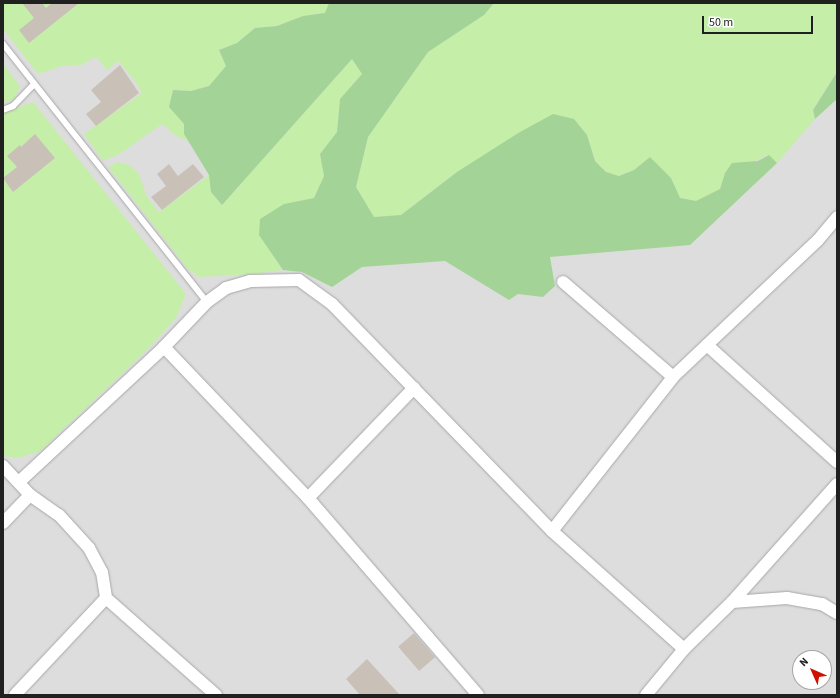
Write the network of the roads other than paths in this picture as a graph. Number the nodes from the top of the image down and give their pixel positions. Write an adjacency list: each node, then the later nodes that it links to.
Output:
1 (3, 44): 2 (lane)
2 (34, 84): 3 (lane); 6 (lane)
3 (3, 110)
4 (837, 217): 7 (street)
5 (563, 282): 9 (street)
6 (207, 302): 8 (street); 10 (street)
7 (707, 345): 9 (street); 11 (street)
8 (164, 347): 13 (street); 16 (street)
9 (673, 377): 18 (street)
10 (414, 388): 16 (street); 18 (street)
11 (837, 462)
12 (3, 466): 13 (street)
13 (20, 482): 15 (street)
14 (837, 484): 20 (street)
15 (30, 495): 17 (street); 19 (street)
16 (308, 498): 25 (street)
17 (3, 523)
18 (552, 531): 22 (street)
19 (106, 598): 23 (street); 24 (street)
20 (732, 602): 21 (street); 22 (street)
21 (837, 613)
22 (684, 649): 26 (street)
23 (15, 695)
24 (216, 695)
25 (478, 695)
26 (646, 695)

